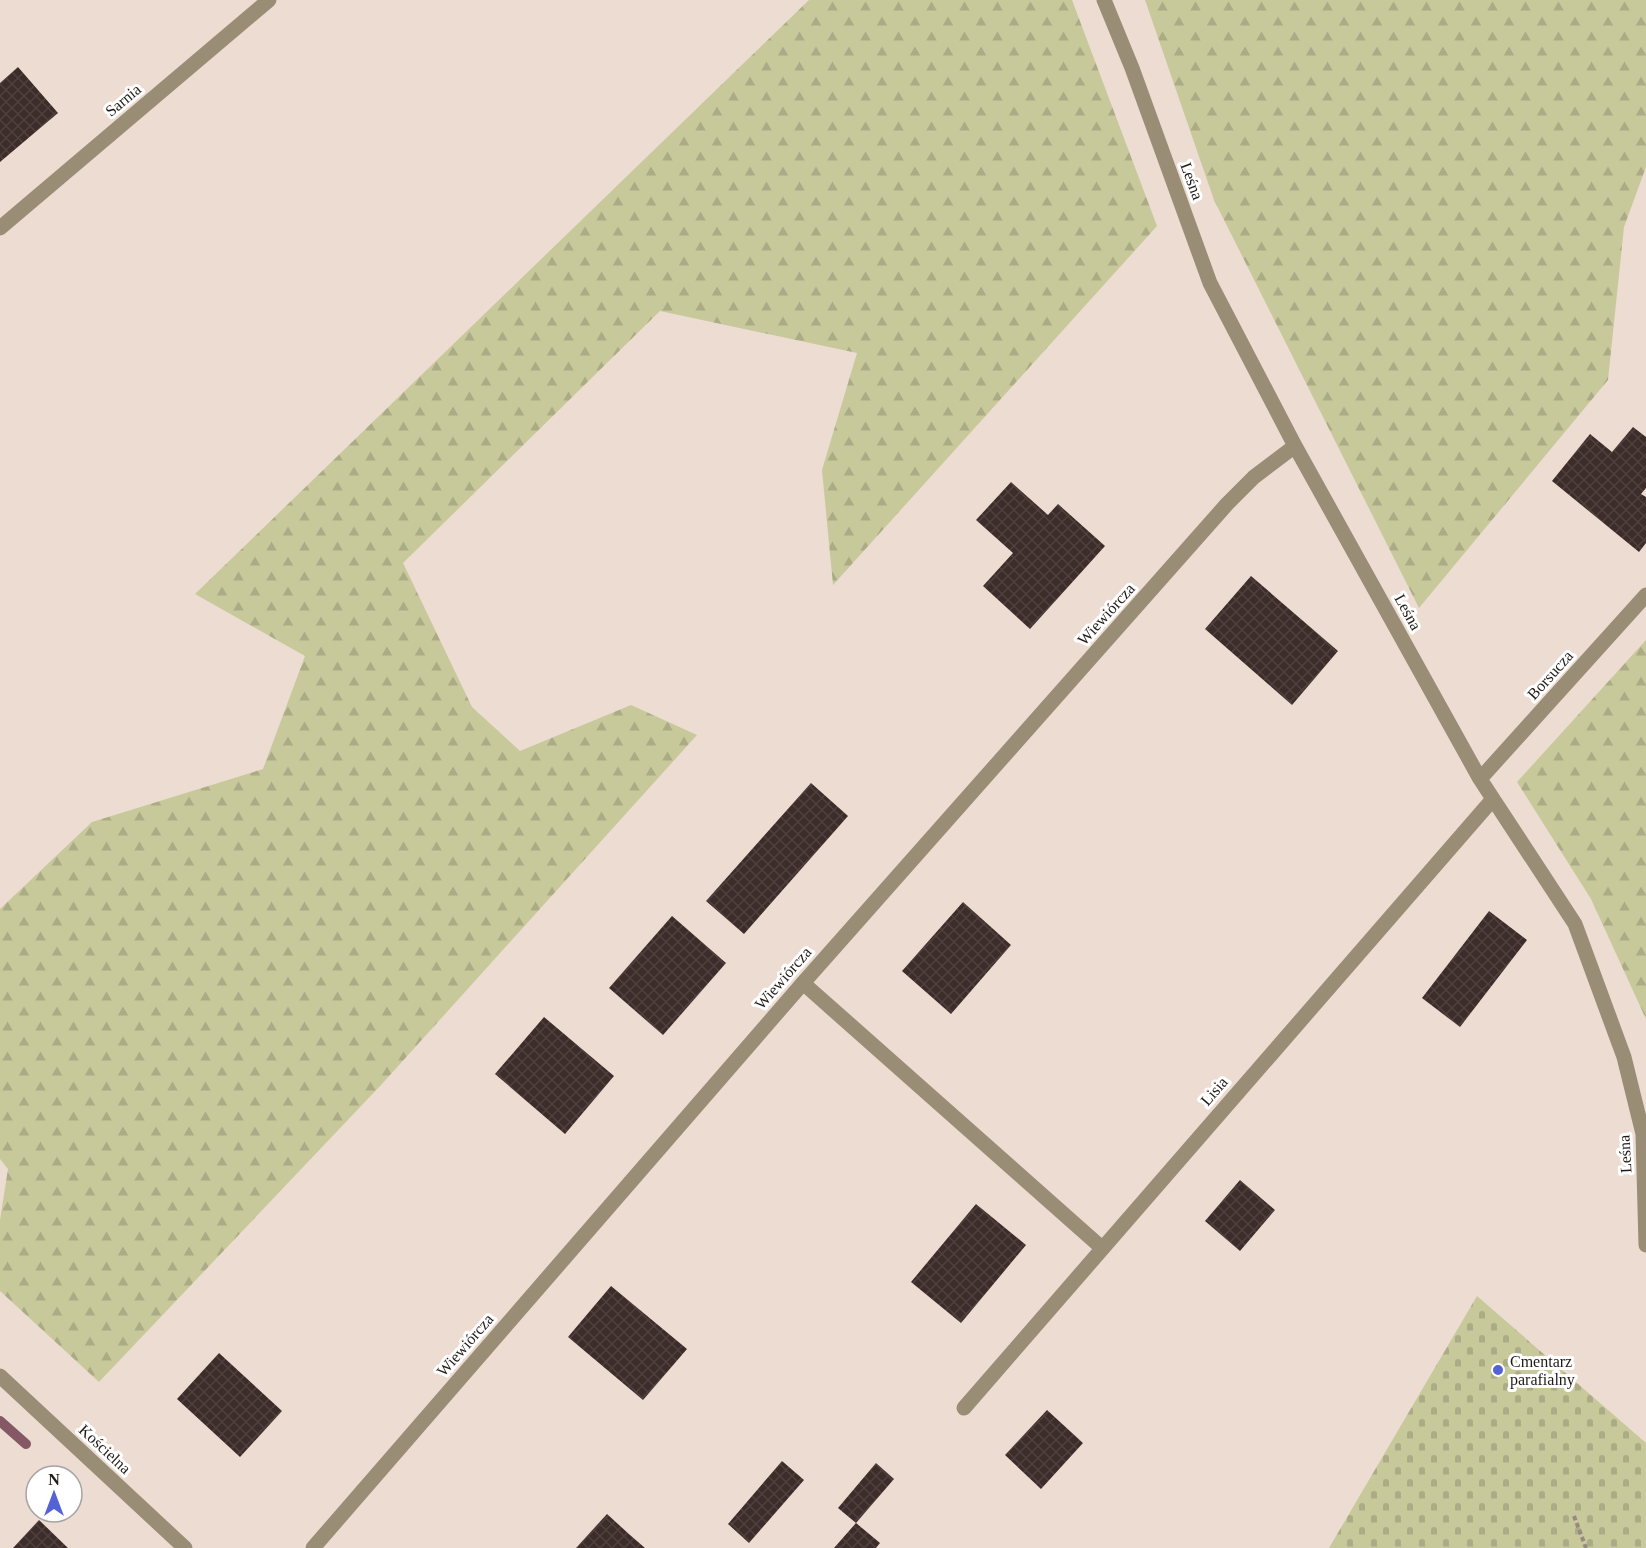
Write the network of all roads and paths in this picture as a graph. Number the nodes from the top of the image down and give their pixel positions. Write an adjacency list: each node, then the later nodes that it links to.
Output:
1 (269, 0): 3 (street, Sarnia)
2 (1104, 0): 4 (street, Leśna)
3 (0, 228)
4 (1295, 446): 6 (street, Leśna); 8 (street, Wiewiórcza)
5 (1646, 596): 6 (street, Borsucza)
6 (1480, 779): 7 (street, Leśna)
7 (1493, 799): 9 (street, Leśna); 10 (street, Lisia)
8 (803, 983): 10 (street); 15 (street, Wiewiórcza)
9 (1646, 1245)
10 (1102, 1248): 12 (street, Lisia)
11 (0, 1376): 14 (street, Kościelna)
12 (964, 1407)
13 (1574, 1516): 16 (path)
14 (185, 1548)
15 (313, 1548)
16 (1586, 1548)

